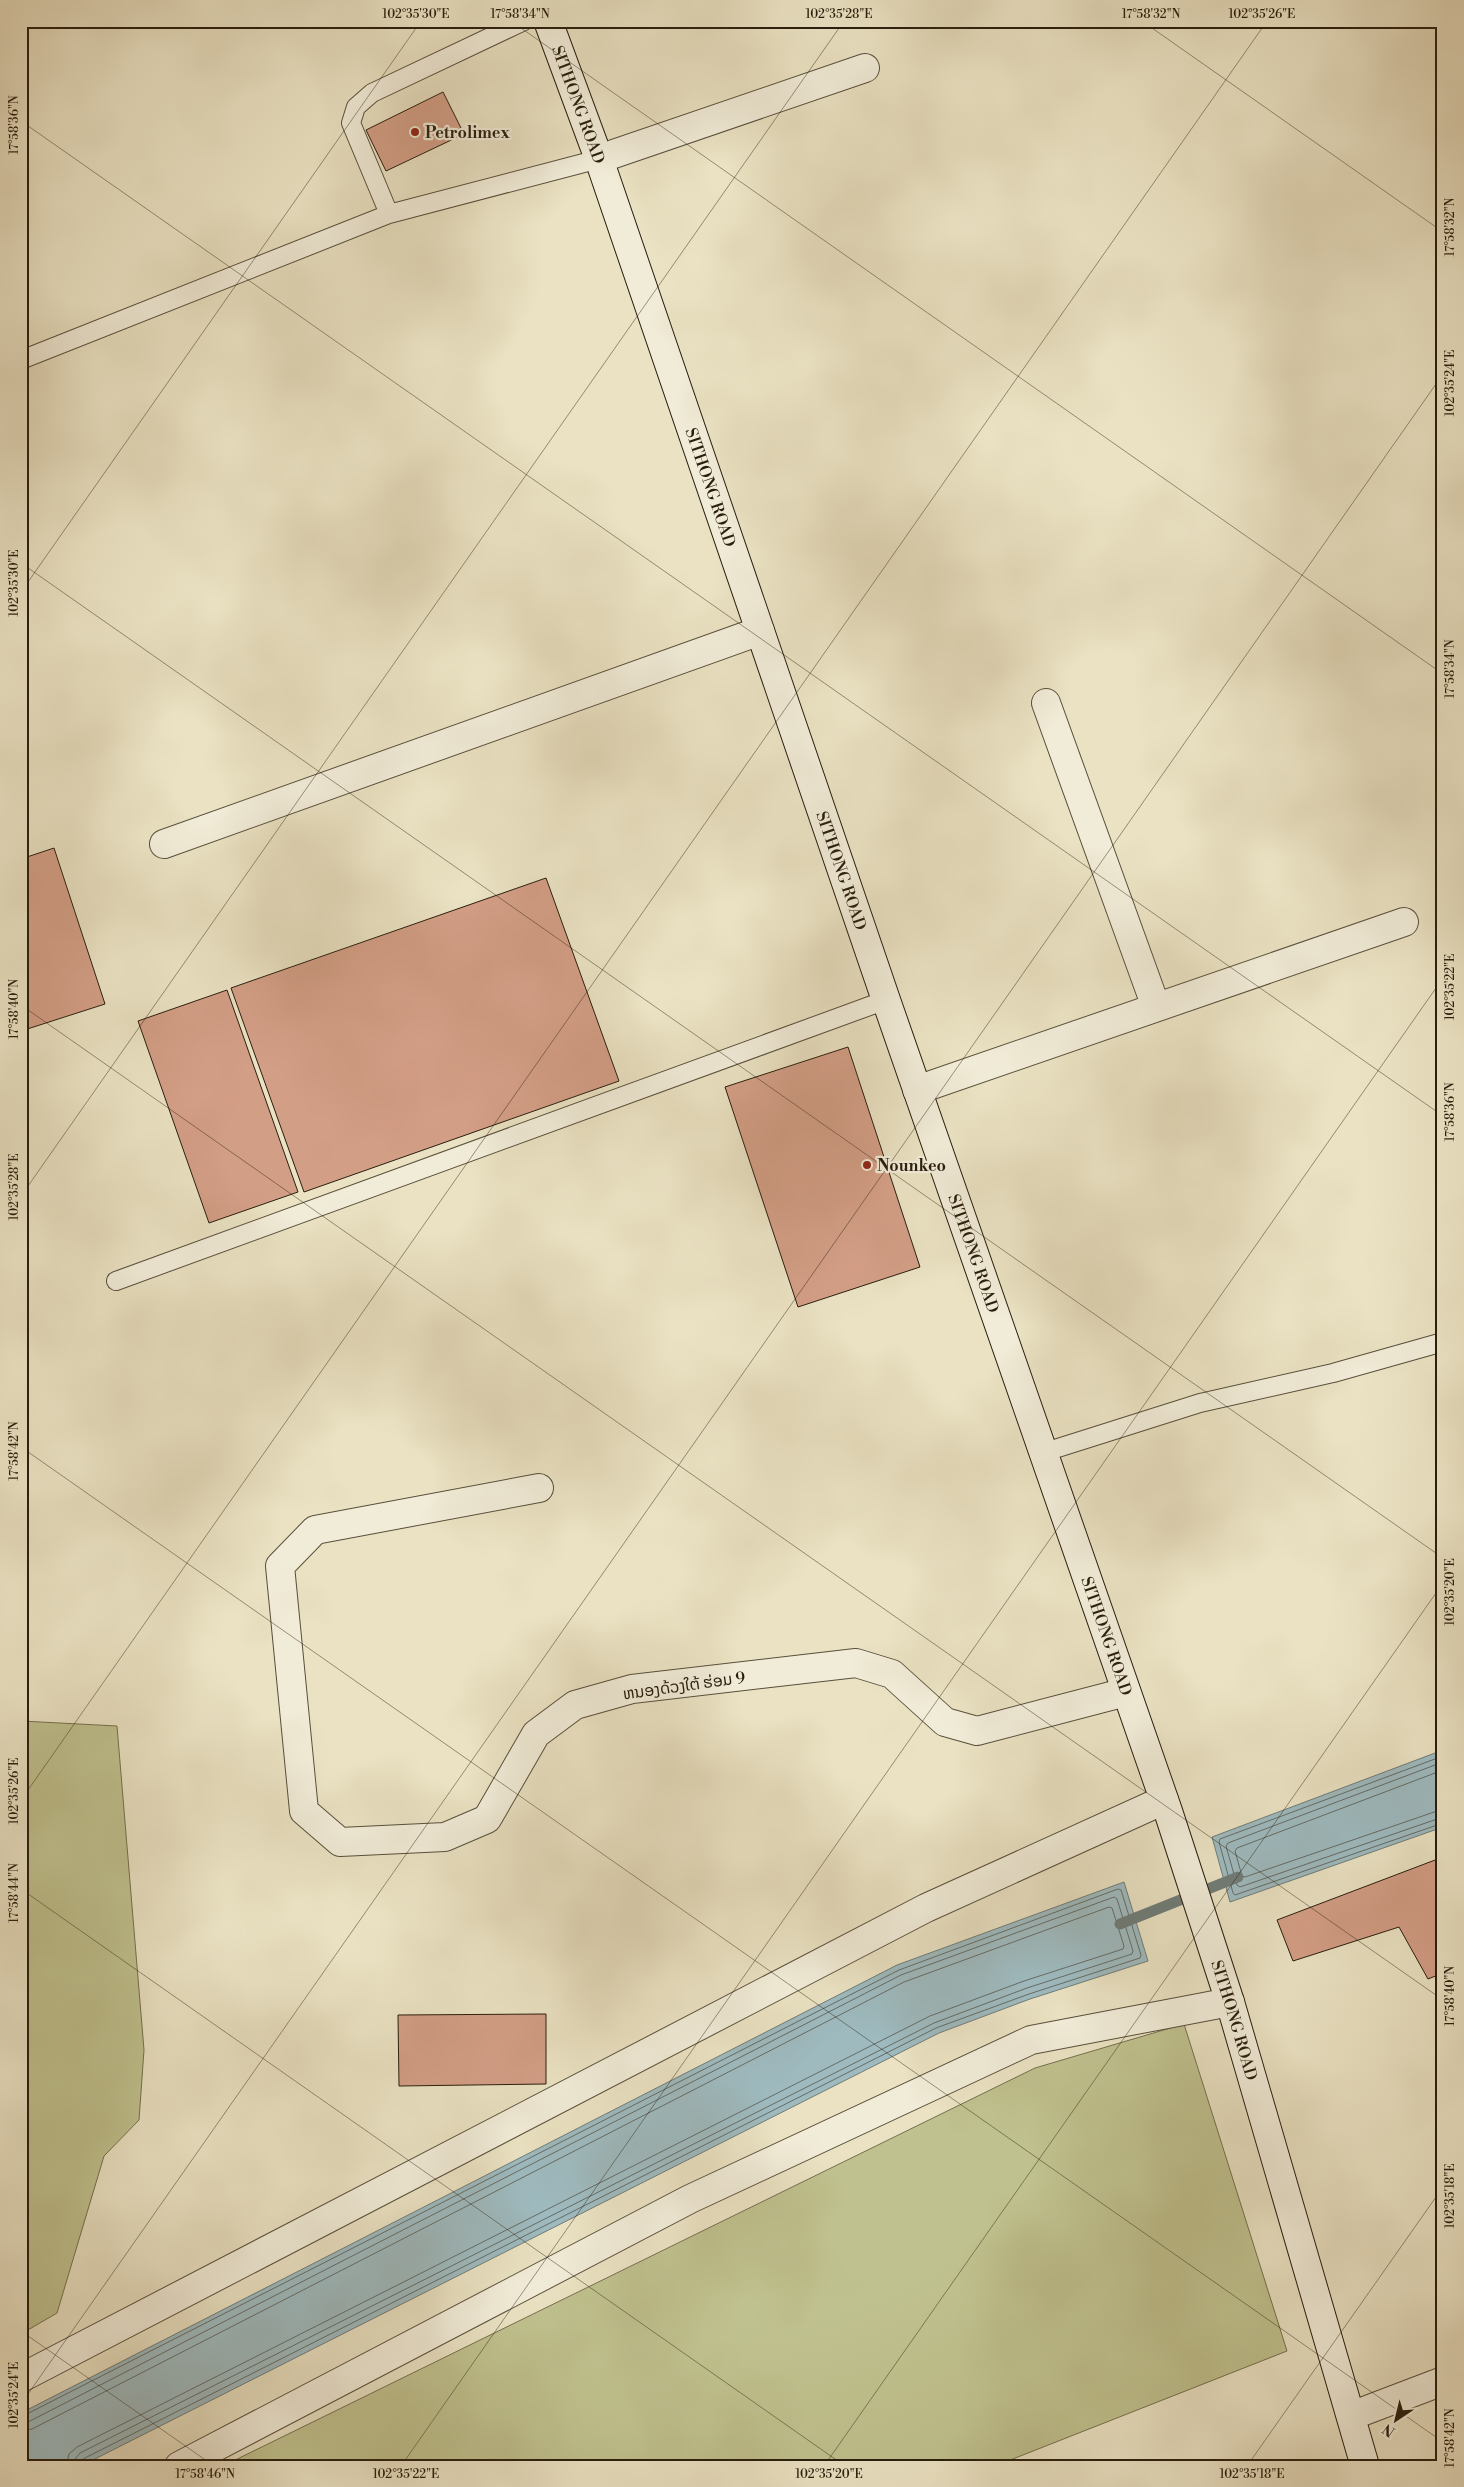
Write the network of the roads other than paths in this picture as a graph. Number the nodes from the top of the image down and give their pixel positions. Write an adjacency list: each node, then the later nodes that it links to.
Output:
1 (524, 21): 5 (lane)
2 (548, 21): 4 (street, SITHONG ROAD)
3 (865, 68): 4 (street)
4 (599, 159): 5 (lane); 7 (street, SITHONG ROAD)
5 (389, 214): 6 (lane)
6 (21, 360)
7 (760, 631): 9 (street); 11 (street, SITHONG ROAD)
8 (1046, 703): 12 (street)
9 (164, 844)
10 (1404, 922): 12 (street)
11 (886, 1000): 13 (street, SITHONG ROAD); 14 (lane)
12 (1156, 1007): 13 (street)
13 (917, 1090): 16 (street, SITHONG ROAD)
14 (116, 1281)
15 (1442, 1346): 16 (lane)
16 (1042, 1453): 18 (street, SITHONG ROAD)
17 (539, 1488): 18 (street, ຫນອງດ້ວງໃຕ້ ຮ່ອມ 9)
18 (1126, 1692): 19 (street, SITHONG ROAD)
19 (1166, 1806): 20 (street, SITHONG ROAD); 21 (street)
20 (1230, 2002): 23 (street, SITHONG ROAD); 24 (street)
21 (21, 2378)
22 (1443, 2381): 23 (street)
23 (1351, 2416): 25 (street, SITHONG ROAD)
24 (179, 2466)
25 (1365, 2466)

